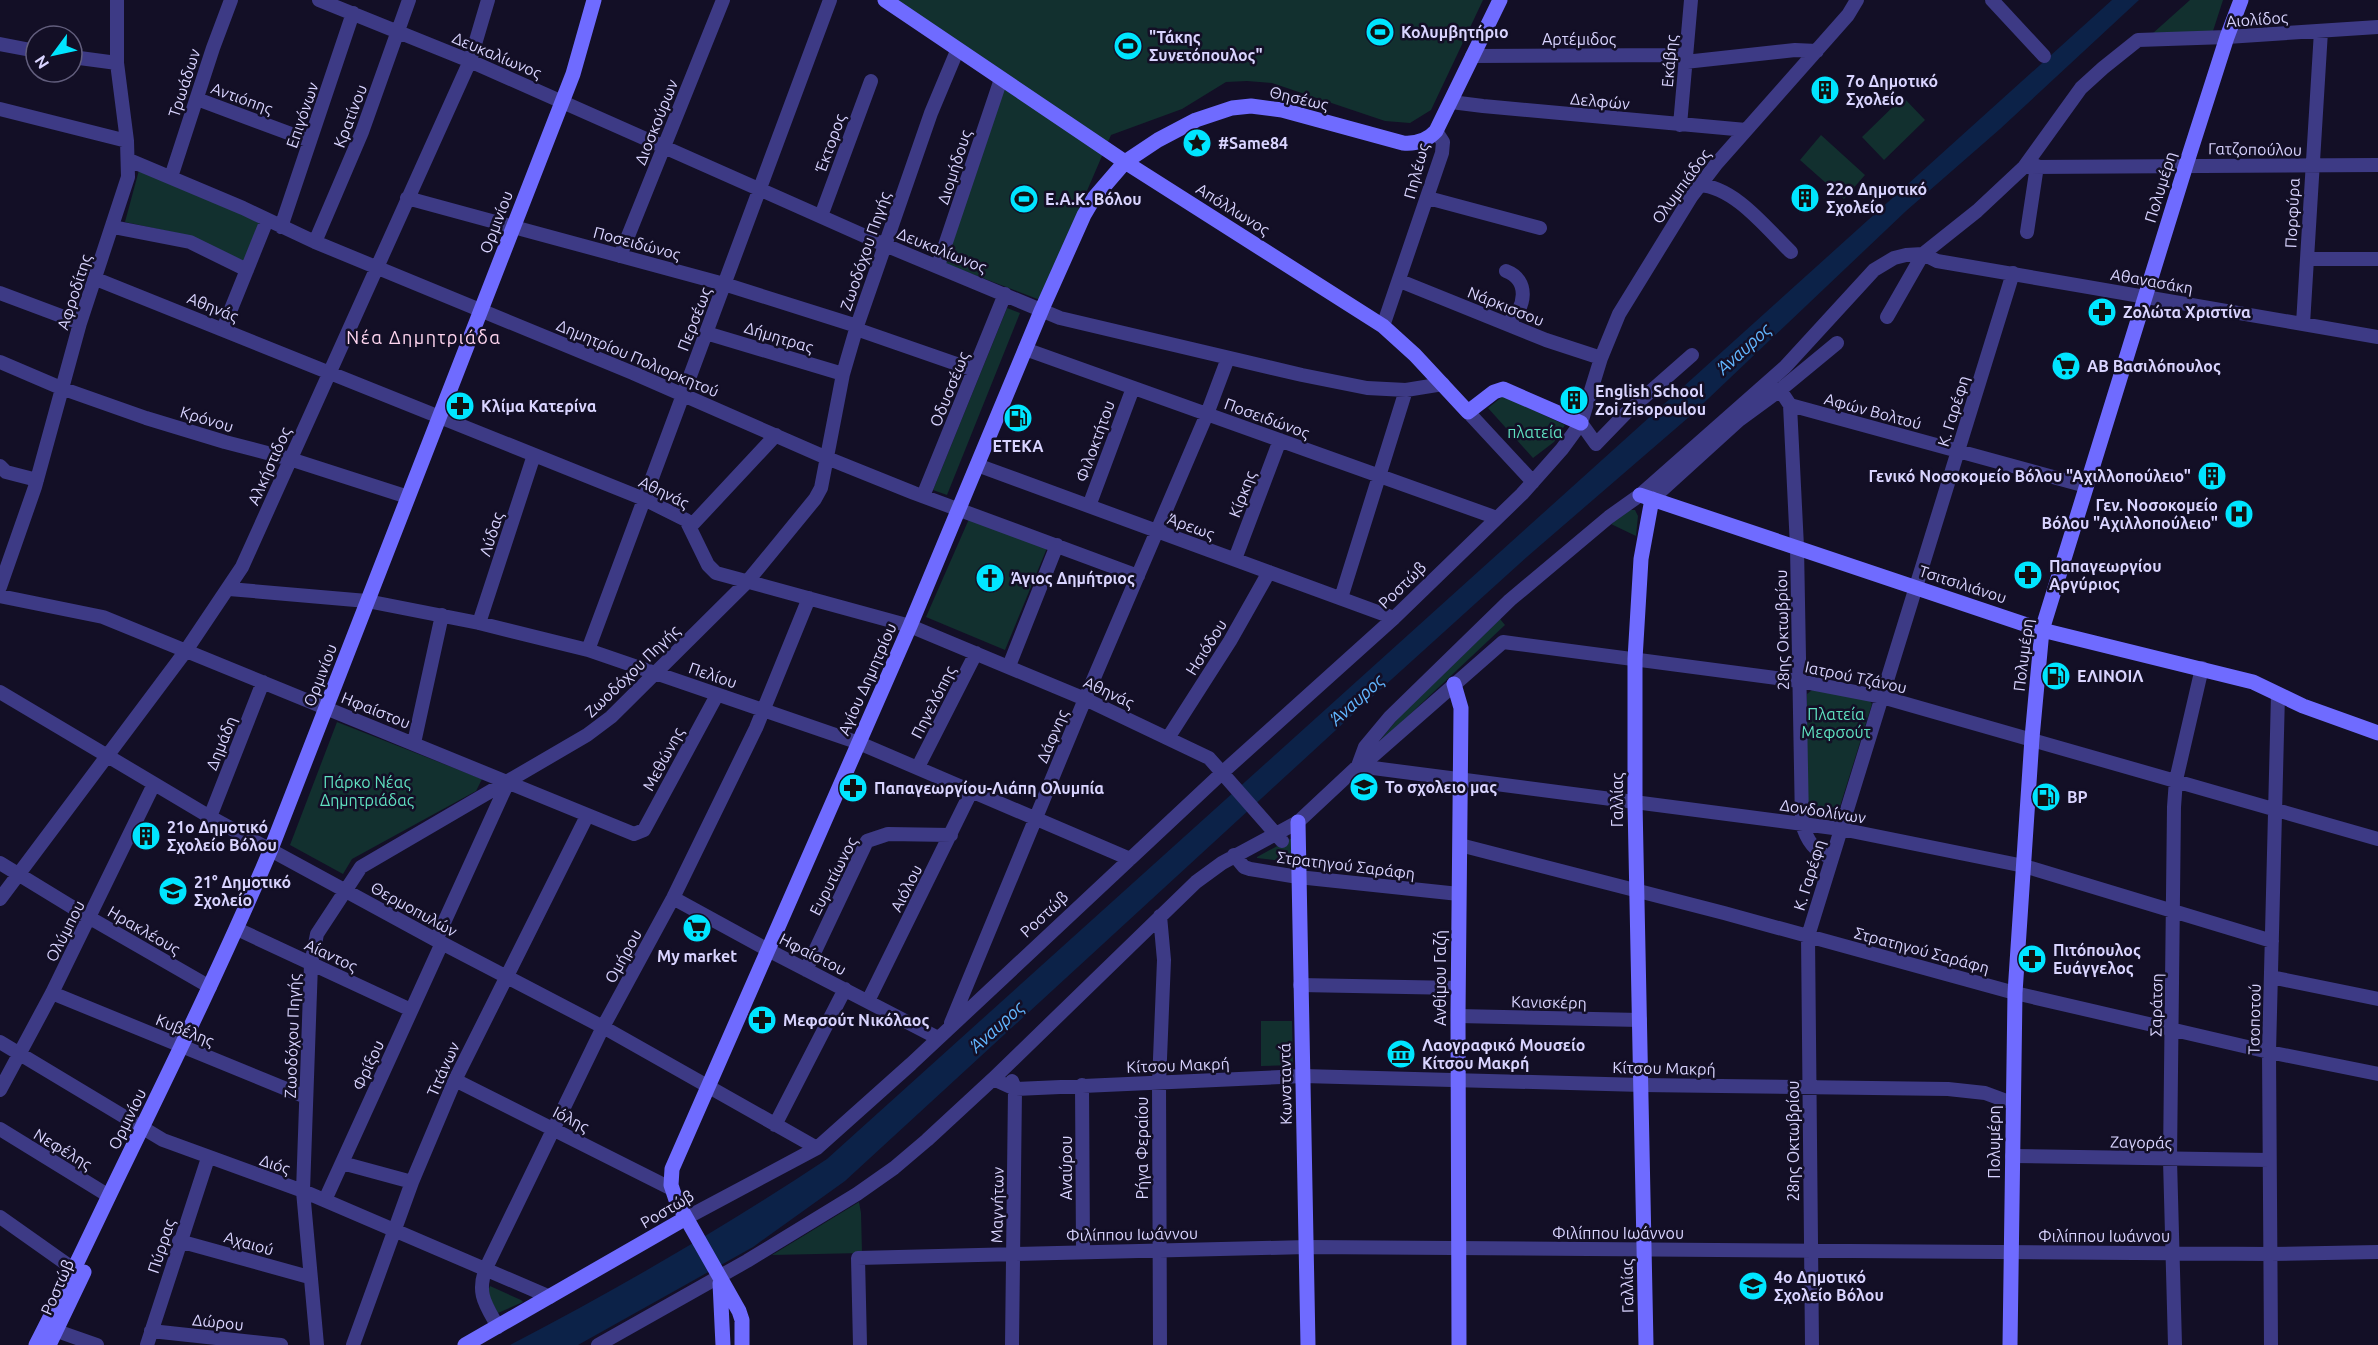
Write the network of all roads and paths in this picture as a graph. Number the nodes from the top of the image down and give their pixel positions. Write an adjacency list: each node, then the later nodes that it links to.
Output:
1 (117, 0): 29 (street, Αφροδίτης)
2 (231, 0): 32 (street, Τρωάδων)
3 (319, 0): 15 (street, Δευκαλίωνος)
4 (409, 0): 17 (street, Κρατίνου)
5 (488, 0): 28 (street, Αλκήστιδος)
6 (594, 0): 33 (street, Ορμινίου)
7 (723, 0): 41 (street, Διοσκούρων)
8 (830, 0): 50 (street, Περσέως)
9 (885, 0): 22 (street, Απόλλωνος)
10 (1500, 0): 24 (street, Πηλέως)
11 (1691, 0): 27 (street, Εκάβης)
12 (1857, 0): 23 (street, Ολυμπιάδος)
13 (1992, 0): 25 (street)
14 (2241, 0): 19 (street, Πολυμέρη)
15 (353, 13): 17 (street, Δευκαλίωνος); 40 (street, Επιγόνων)
16 (2378, 27): 18 (street, Αιολίδος)
17 (399, 31): 28 (street, Δευκαλίωνος); 60 (street, Κρατίνου)
18 (2321, 31): 19 (street, Αιολίδος); 46 (street, Πορφύρα)
19 (2227, 37): 44 (street, Πολυμέρη); 47 (street, Αιολίδος)
20 (0, 44): 21 (street)
21 (24, 49)
22 (957, 51): 30 (street, Απόλλωνος); 61 (street, Ζωοδόχου Πηγής)
23 (1817, 51): 27 (street, Αρτέμιδος); 37 (street, Ολυμπιάδος)
24 (1472, 56): 27 (street, Αρτέμιδος); 34 (street, Πηλέως)
25 (2044, 56)
26 (84, 59): 29 (street)
27 (1685, 59): 36 (street, Εκάβης)
28 (470, 61): 33 (street, Δευκαλίωνος); 51 (street, Αλκήστιδος)
29 (117, 63): 39 (street, Αφροδίτης)
30 (1001, 79): 43 (street, Απόλλωνος); 67 (street, Διομήδους)
31 (871, 81): 53 (street, Έκτορος)
32 (197, 99): 40 (street, Αντιόπης); 48 (street, Τρωάδων)
33 (562, 102): 41 (street, Δευκαλίωνος); 57 (street, Ορμινίου)
34 (1450, 102): 36 (street, Δελφών); 38 (street, Πηλέως)
35 (0, 109): 39 (street)
36 (1680, 125): 37 (street, Δελφών)
37 (1746, 129): 49 (street, Ολυμπιάδος)
38 (1436, 131): 43 (street, Θησέως); 52 (street, Πηλέως)
39 (127, 141): 42 (street, Αφροδίτης)
40 (310, 141): 56 (street, Επιγόνων)
41 (664, 148): 50 (street, Δευκαλίωνος); 64 (street, Διοσκούρων)
42 (129, 160): 48 (street, Δημητρίου Πολιορκητού); 55 (street, Αφροδίτης)
43 (1125, 162): 78 (street, Αγίου Δημητρίου); 84 (street, Απόλλωνος)
44 (2186, 165): 46 (street, Γατζοπούλου); 47 (street, Γατζοπούλου); 77 (street, Πολυμέρη)
45 (2378, 165): 46 (street, Γατζοπούλου)
46 (2311, 166): 65 (street, Πορφύρα)
47 (2031, 167): 59 (street); 63 (street)
48 (171, 177): 54 (street, Δημητρίου Πολιορκητού)
49 (1700, 185): 62 (street); 93 (street, Ολυμπιάδος)
50 (760, 189): 53 (street, Δευκαλίωνος); 74 (street, Περσέως)
51 (407, 198): 57 (street, Ποσειδώνος); 68 (street, Αλκήστιδος)
52 (1428, 198): 58 (street); 73 (street, Πηλέως)
53 (821, 216): 61 (street, Δευκαλίωνος)
54 (267, 220): 56 (street, Δημητρίου Πολιορκητού); 69 (street)
55 (112, 227): 69 (street); 72 (street, Αφροδίτης)
56 (281, 227): 60 (street, Δημητρίου Πολιορκητού)
57 (513, 227): 64 (street, Ποσειδώνος); 79 (street, Ορμινίου)
58 (1540, 228)
59 (2027, 232)
60 (315, 242): 68 (street, Δημητρίου Πολιορκητού)
61 (885, 245): 67 (street, Δευκαλίωνος); 85 (street, Ζωοδόχου Πηγής)
62 (1791, 252)
63 (1923, 254): 71 (street, Αθανασάκη); 80 (street); 123 (street)
64 (620, 256): 74 (street, Ποσειδώνος)
65 (2307, 259): 66 (street); 83 (street, Πορφύρα)
66 (2378, 259)
67 (938, 266): 76 (street, Δευκαλίωνος)
68 (376, 268): 79 (street, Δημητρίου Πολιορκητού); 96 (street, Αλκήστιδος)
69 (247, 270): 86 (street)
70 (1506, 271): 82 (street)
71 (2013, 273): 77 (street, Αθανασάκη); 111 (street, Κ. Γαρέφη)
72 (96, 279): 81 (street, Αφροδίτης); 86 (street, Αθηνάς)
73 (1400, 281): 82 (street, Νάρκισσου); 84 (street, Πηλέως)
74 (724, 284): 85 (street, Ποσειδώνος); 87 (street, Περσέως)
75 (0, 293): 81 (street)
76 (1005, 294): 78 (street, Δευκαλίωνος); 95 (street, Οδυσσέως)
77 (2145, 297): 83 (street, Αθανασάκη); 120 (street, Πολυμέρη)
78 (1042, 309): 90 (street, Αγίου Δημητρίου); 92 (street, Δευκαλίωνος)
79 (481, 310): 103 (street, Δημητρίου Πολιορκητού); 107 (street, Ορμινίου)
80 (1887, 318)
81 (80, 323): 99 (street, Αφροδίτης)
82 (1508, 323): 93 (street, Νάρκισσου)
83 (2303, 324): 88 (street, Αθανασάκη)
84 (1383, 326): 98 (street, Απόλλωνος)
85 (856, 327): 95 (street, Ποσειδώνος); 97 (street, Ζωοδόχου Πηγής)
86 (224, 329): 96 (street, Αθηνάς)
87 (706, 333): 97 (street, Δήμητρας); 103 (street, Περσέως)
88 (2378, 337)
89 (1837, 343): 102 (street)
90 (1025, 349): 100 (street, Ποσειδώνος); 115 (street, Αγίου Δημητρίου)
91 (1692, 355): 108 (street)
92 (1228, 358): 101 (street, Δευκαλίωνος); 106 (street, Δάφνης)
93 (1601, 358): 108 (street, Ολυμπιάδος)
94 (0, 362): 99 (street, Κρόνου)
95 (974, 370): 121 (street, Οδυσσέως)
96 (329, 371): 107 (street, Αθηνάς); 114 (street, Αλκήστιδος)
97 (843, 374): 113 (street, Ζωοδόχου Πηγής)
98 (1443, 384): 101 (street, Δευκαλίωνος); 105 (street, Απόλλωνος)
99 (61, 388): 114 (street, Κρόνου); 118 (street, Αφροδίτης)
100 (1133, 388): 106 (street, Ποσειδώνος); 125 (street, Φιλοκτήτου)
101 (1406, 390): 117 (street)
102 (1780, 390): 104 (street); 123 (street)
103 (683, 394): 109 (street, Δημητρίου Πολιορκητού); 124 (street, Περσέως)
104 (1790, 405): 111 (street, Αφών Βολτού); 131 (street, 28ης Οκτωβρίου)
105 (1468, 412): 108 (street); 119 (street, Απόλλωνος)
106 (1207, 414): 110 (street, Ποσειδώνος); 129 (street, Δάφνης)
107 (440, 416): 112 (street, Αθηνάς); 122 (street, Ορμινίου)
108 (1581, 423): 119 (street, Ροστώβ)
109 (776, 435): 113 (street, Δημητρίου Πολιορκητού); 128 (street)
110 (1280, 440): 117 (street, Ποσειδώνος); 133 (street, Κίρκης)
111 (1958, 451): 120 (street, Αφών Βολτού); 137 (street, Κ. Γαρέφη)
112 (534, 455): 124 (street, Αθηνάς); 146 (street, Λύδας)
113 (827, 458): 121 (street, Δημητρίου Πολιορκητού); 136 (street, Ζωοδόχου Πηγής)
114 (290, 459): 122 (street, Κρόνου); 139 (street, Αλκήστιδος)
115 (977, 465): 125 (street, Άρεως); 126 (street, Αγίου Δημητρίου)
116 (0, 466): 118 (street)
117 (1380, 476): 127 (street, Ποσειδώνος); 142 (street)
118 (37, 480): 132 (street, Αφροδίτης)
119 (1533, 482): 127 (street, Ροστώβ)
120 (2086, 486): 148 (street, Πολυμέρη)
121 (923, 496): 126 (street, Δημητρίου Πολιορκητού)
122 (408, 497): 143 (street, Ορμινίου)
123 (1646, 497): 131 (street, Τσιτσιλιάνου); 152 (street, Γαλλίας); 172 (street)
124 (644, 499): 128 (street, Αθηνάς); 149 (street, Περσέως)
125 (1089, 506): 129 (street, Άρεως)
126 (958, 509): 130 (street, Δημητρίου Πολιορκητού); 147 (street, Αγίου Δημητρίου)
127 (1497, 518): 145 (street, Ροστώβ)
128 (690, 527): 136 (street, Αθηνάς)
129 (1158, 531): 133 (street, Άρεως); 135 (street, Δάφνης)
130 (1057, 545): 135 (street, Δημητρίου Πολιορκητού); 153 (street)
131 (1797, 547): 137 (street, Τσιτσιλιάνου); 156 (street, 28ης Οκτωβρίου)
132 (7, 550): 138 (street, Αφροδίτης)
133 (1235, 559): 134 (street, Άρεως)
134 (1269, 572): 142 (street, Άρεως); 167 (street, Ησιόδου)
135 (1138, 576): 163 (street, Δάφνης)
136 (747, 582): 141 (street, Αθηνάς); 155 (street, Ζωοδόχου Πηγής)
137 (1916, 587): 148 (street, Τσιτσιλιάνου); 162 (street, Κ. Γαρέφη)
138 (0, 588)
139 (229, 589): 143 (street, Πελίου); 150 (street, Αλκήστιδος)
140 (0, 596): 150 (street, Ηφαίστου)
141 (809, 598): 147 (street, Αθηνάς); 165 (street, Ομήρου)
142 (1341, 598): 145 (street, Άρεως)
143 (367, 602): 144 (street, Πελίου); 164 (street, Ορμινίου)
144 (442, 615): 146 (street, Πελίου); 169 (street)
145 (1394, 618): 174 (street, Ροστώβ)
146 (479, 623): 149 (street, Πελίου)
147 (910, 626): 151 (street, Αθηνάς); 170 (street, Αγίου Δημητρίου)
148 (2042, 630): 154 (street, Τσιτσιλιάνου); 168 (street, Πολυμέρη)
149 (588, 650): 155 (street, Πελίου)
150 (185, 652): 157 (street, Ηφαίστου); 171 (street, Αλκήστιδος)
151 (976, 652): 153 (street, Αθηνάς); 173 (street, Πηνελόπης)
152 (1635, 659): 156 (street, Ιατρού Τζάνου); 158 (street, Ιατρού Τζάνου); 180 (street, Γαλλίας)
153 (1009, 666): 163 (street, Αθηνάς)
154 (2202, 668): 160 (street, Τσιτσιλιάνου); 176 (street, Σαράτση)
155 (656, 674): 161 (street, Πελίου); 177 (street, Ζωοδόχου Πηγής)
156 (1800, 681): 162 (street, Ιατρού Τζάνου); 186 (street, 28ης Οκτωβρίου)
157 (263, 682): 164 (street, Ηφαίστου); 183 (street, Δημάδη)
158 (1454, 684): 172 (street, Ιατρού Τζάνου); 175 (street, Ανθίμου Γαζή)
159 (0, 692): 171 (street, Θερμοπυλών)
160 (2278, 694): 166 (street, Τσιτσιλιάνου); 181 (street, Τσοποτού)
161 (717, 695): 165 (street, Πελίου); 189 (street, Μεθώνης)
162 (1882, 697): 168 (street, Ιατρού Τζάνου); 187 (street, Κ. Γαρέφη)
163 (1085, 699): 167 (street, Αθηνάς); 184 (street, Δάφνης)
164 (327, 708): 169 (street, Ηφαίστου); 193 (street, Ορμινίου)
165 (764, 710): 170 (street, Πελίου); 204 (street, Ομήρου)
166 (2378, 733)
167 (1168, 738): 174 (street, Αθηνάς)
168 (2032, 738): 176 (street, Ιατρού Τζάνου); 198 (street, Πολυμέρη)
169 (414, 743): 177 (street, Ηφαίστου)
170 (859, 743): 173 (street, Πελίου); 213 (street, Αγίου Δημητρίου)
171 (107, 756): 178 (street, Θερμοπυλών); 199 (street, Αλκήστιδος)
172 (1358, 766): 175 (street, Δονδολίνων); 185 (street)
173 (918, 767): 179 (street, Πελίου)
174 (1223, 772): 188 (street, Αθηνάς); 196 (street, Ροστώβ)
175 (1461, 780): 180 (street, Δονδολίνων); 192 (street, Ανθίμου Γαζή)
176 (2176, 780): 181 (street, Ιατρού Τζάνου); 206 (street, Σαράτση)
177 (508, 782): 182 (street, Ηφαίστου); 201 (street, Ζωοδόχου Πηγής); 211 (street, Φρίξου)
178 (154, 784): 183 (street, Θερμοπυλών); 208 (street, Ολύμπου)
179 (972, 790): 184 (street, Πελίου); 190 (street, Αιόλου)
180 (1635, 803): 186 (street, Δονδολίνων); 202 (street, Γαλλίας)
181 (2276, 809): 191 (street, Ιατρού Τζάνου); 212 (street, Τσοποτού)
182 (587, 816): 189 (street, Ηφαίστου); 216 (street, Τιτάνων)
183 (210, 817): 193 (street, Θερμοπυλών)
184 (1036, 818): 196 (street, Πελίου); 230 (street, Δάφνης)
185 (1298, 822): 188 (street); 200 (street, Κωνσταντά)
186 (1803, 824): 187 (street, Δονδολίνων); 195 (street, 28ης Οκτωβρίου)
187 (1841, 830): 195 (street, Κ. Γαρέφη); 198 (street, Δονδολίνων)
188 (1275, 833): 194 (street)
189 (634, 834)
190 (951, 835): 215 (street, Ευρυτίωνος); 225 (street, Αιόλου)
191 (2378, 839)
192 (1460, 845): 202 (street, Στρατηγού Σαράφη); 203 (street, Ανθίμου Γαζή)
193 (271, 849): 201 (street, Θερμοπυλών); 209 (street, Ορμινίου)
194 (1234, 855): 200 (street, Στρατηγού Σαράφη); 207 (street)
195 (1832, 857): 210 (street, Κ. Γαρέφη)
196 (1130, 859): 230 (street, Ροστώβ)
197 (0, 863): 199 (street, Ηρακλέους)
198 (2024, 866): 206 (street, Δονδολίνων); 223 (street, Πολυμέρη)
199 (19, 874): 205 (street, Αλκήστιδος); 208 (street, Ηρακλέους)
200 (1298, 877): 203 (street, Στρατηγού Σαράφη); 218 (street, Κωνσταντά)
201 (345, 889): 211 (street, Θερμοπυλών); 214 (street, Ζωοδόχου Πηγής)
202 (1637, 892): 210 (street, Στρατηγού Σαράφη); 228 (street, Γαλλίας)
203 (1459, 894): 220 (street, Ανθίμου Γαζή)
204 (673, 898): 213 (street, Ηφαίστου); 229 (street, Ομήρου)
205 (0, 899)
206 (2174, 912): 212 (street, Δονδολίνων); 231 (street, Σαράτση)
207 (1160, 916): 237 (street); 243 (street, Ρήγα Φεραίου)
208 (90, 918): 219 (street, Ηρακλέους); 222 (street, Ολύμπου)
209 (237, 929): 214 (street, Αίαντος); 219 (street, Ορμινίου)
210 (1808, 936): 223 (street, Στρατηγού Σαράφη); 247 (street, 28ης Οκτωβρίου)
211 (439, 941): 216 (street, Θερμοπυλών); 226 (street, Φρίξου)
212 (2272, 942): 217 (street, Τσοποτού)
213 (768, 950): 215 (street, Ηφαίστου); 246 (street, Αγίου Δημητρίου)
214 (311, 964): 226 (street, Αίαντος); 250 (street, Ζωοδόχου Πηγής)
215 (806, 970): 221 (street, Ηφαίστου)
216 (506, 977): 229 (street, Θερμοπυλών); 241 (street, Τιτάνων)
217 (2271, 977): 224 (street); 235 (street, Τσοποτού)
218 (1300, 985): 220 (street); 239 (street, Κωνσταντά)
219 (210, 987): 234 (street, Ορμινίου)
220 (1458, 988): 227 (street, Ανθίμου Γαζή)
221 (845, 989): 225 (street, Ηφαίστου); 252 (street)
222 (52, 993): 234 (street, Κυβέλης); 236 (street, Ολύμπου)
223 (2015, 993): 231 (street, Στρατηγού Σαράφη); 251 (street, Πολυμέρη)
224 (2378, 999)
225 (868, 1001): 232 (street, Ηφαίστου)
226 (411, 1010): 261 (street, Φρίξου)
227 (1458, 1016): 228 (street, Κανισκέρη); 242 (street, Ανθίμου Γαζή)
228 (1641, 1020): 245 (street, Γαλλίας)
229 (603, 1027): 246 (street, Θερμοπυλών); 253 (street, Ομήρου)
230 (949, 1027): 232 (street, Ροστώβ)
231 (2172, 1029): 235 (street, Στρατηγού Σαράφη); 259 (street, Σαράτση)
232 (938, 1038): 256 (street, Ροστώβ)
233 (0, 1042): 236 (street, Διός)
234 (182, 1046): 250 (street, Κυβέλης); 255 (street, Ορμινίου)
235 (2269, 1052): 238 (street, Στρατηγού Σαράφη); 260 (street, Τσοποτού)
236 (20, 1055): 249 (street, Ολύμπου); 255 (street, Διός)
237 (1005, 1067): 240 (street); 248 (street, Μαγνήτων)
238 (2378, 1074)
239 (1302, 1076): 242 (street, Κίτσου Μακρή); 243 (street, Κίτσου Μακρή); 272 (street, Κωνσταντά)
240 (993, 1079): 248 (street, Κίτσου Μακρή); 285 (street)
241 (455, 1080): 253 (street, Ιόλης); 262 (street, Τιτάνων)
242 (1458, 1080): 245 (street, Κίτσου Μακρή); 273 (street, Ανθίμου Γαζή)
243 (1158, 1083): 244 (street, Κίτσου Μακρή); 274 (street, Ρήγα Φεραίου)
244 (1082, 1085): 248 (street, Κίτσου Μακρή); 277 (street, Αναύρου)
245 (1642, 1085): 247 (street, Κίτσου Μακρή); 275 (street, Γαλλίας)
246 (707, 1086): 252 (street, Θερμοπυλών); 263 (street, Αγίου Δημητρίου)
247 (1809, 1087): 251 (street, Κίτσου Μακρή); 276 (street, 28ης Οκτωβρίου)
248 (1015, 1089): 280 (street, Μαγνήτων)
249 (0, 1090)
250 (306, 1096): 264 (street, Ζωοδόχου Πηγής)
251 (2012, 1103): 257 (street, Πολυμέρη)
252 (775, 1125): 256 (street, Θερμοπυλών)
253 (552, 1128): 263 (street, Ιόλης); 283 (street, Ομήρου)
254 (0, 1129): 265 (street, Νεφέλης)
255 (142, 1129): 258 (street, Διός); 265 (street, Ορμινίου)
256 (817, 1148): 268 (street, Ροστώβ)
257 (2012, 1156): 259 (street, Ζαγοράς); 278 (street, Πολυμέρη)
258 (208, 1158): 264 (street, Διός); 270 (street, Πύρρας)
259 (2170, 1160): 260 (street, Ζαγοράς); 281 (street, Σαράτση)
260 (2269, 1160): 282 (street, Τσοποτού)
261 (342, 1163): 262 (street); 266 (street, Φρίξου)
262 (412, 1182): 269 (street, Τιτάνων)
263 (672, 1189): 268 (street)
264 (303, 1191): 266 (street, Διός); 286 (street, Ζωοδόχου Πηγής)
265 (109, 1196): 271 (street, Ορμινίου)
266 (325, 1200): 269 (street, Διός)
267 (0, 1217): 284 (street)
268 (687, 1221): 285 (street); 287 (street, Ροστώβ)
269 (396, 1230): 283 (street, Διός); 297 (street, Τιτάνων)
270 (179, 1240): 286 (street, Αχαιού); 290 (street, Πύρρας)
271 (88, 1241): 284 (street, Ορμινίου); 289 (street, Ροστώβ)
272 (1306, 1247): 273 (street, Φιλίππου Ιωάννου); 274 (street, Φιλίππου Ιωάννου); 305 (street, Κωνσταντά)
273 (1458, 1248): 275 (street, Φιλίππου Ιωάννου); 306 (street, Ανθίμου Γαζή)
274 (1159, 1249): 277 (street, Φιλίππου Ιωάννου); 304 (street, Ρήγα Φεραίου)
275 (1644, 1249): 276 (street, Φιλίππου Ιωάννου); 307 (street, Γαλλίας)
276 (1811, 1250): 278 (street, Φιλίππου Ιωάννου); 308 (street, 28ης Οκτωβρίου)
277 (1083, 1251): 280 (street, Φιλίππου Ιωάννου)
278 (2012, 1252): 281 (street, Φιλίππου Ιωάννου); 309 (street, Πολυμέρη)
279 (2378, 1252): 282 (street, Φιλίππου Ιωάννου)
280 (1013, 1253): 302 (street, Φιλίππου Ιωάννου); 303 (street, Μαγνήτων)
281 (2174, 1253): 282 (street, Φιλίππου Ιωάννου); 310 (street, Σαράτση)
282 (2270, 1254): 311 (street, Τσοποτού)
283 (486, 1268): 287 (street, Διός); 288 (street, Ομήρου)
284 (75, 1270): 291 (street, Ορμινίου)
285 (719, 1275): 299 (street); 300 (street); 301 (street)
286 (309, 1277): 296 (street, Ζωοδόχου Πηγής)
287 (550, 1297): 288 (street, Ροστώβ)
288 (498, 1327): 298 (street, Ροστώβ)
289 (57, 1331): 292 (street, Ροστώβ); 293 (street)
290 (151, 1331): 294 (street, Πύρρας); 295 (street, Δώρου)
291 (36, 1345)
292 (50, 1345)
293 (97, 1345)
294 (147, 1345)
295 (281, 1345)
296 (317, 1345)
297 (353, 1345)
298 (465, 1345)
299 (598, 1345)
300 (723, 1345)
301 (742, 1345)
302 (860, 1345)
303 (1012, 1345)
304 (1160, 1345)
305 (1308, 1345)
306 (1459, 1345)
307 (1646, 1345)
308 (1812, 1345)
309 (2010, 1345)
310 (2175, 1345)
311 (2271, 1345)

